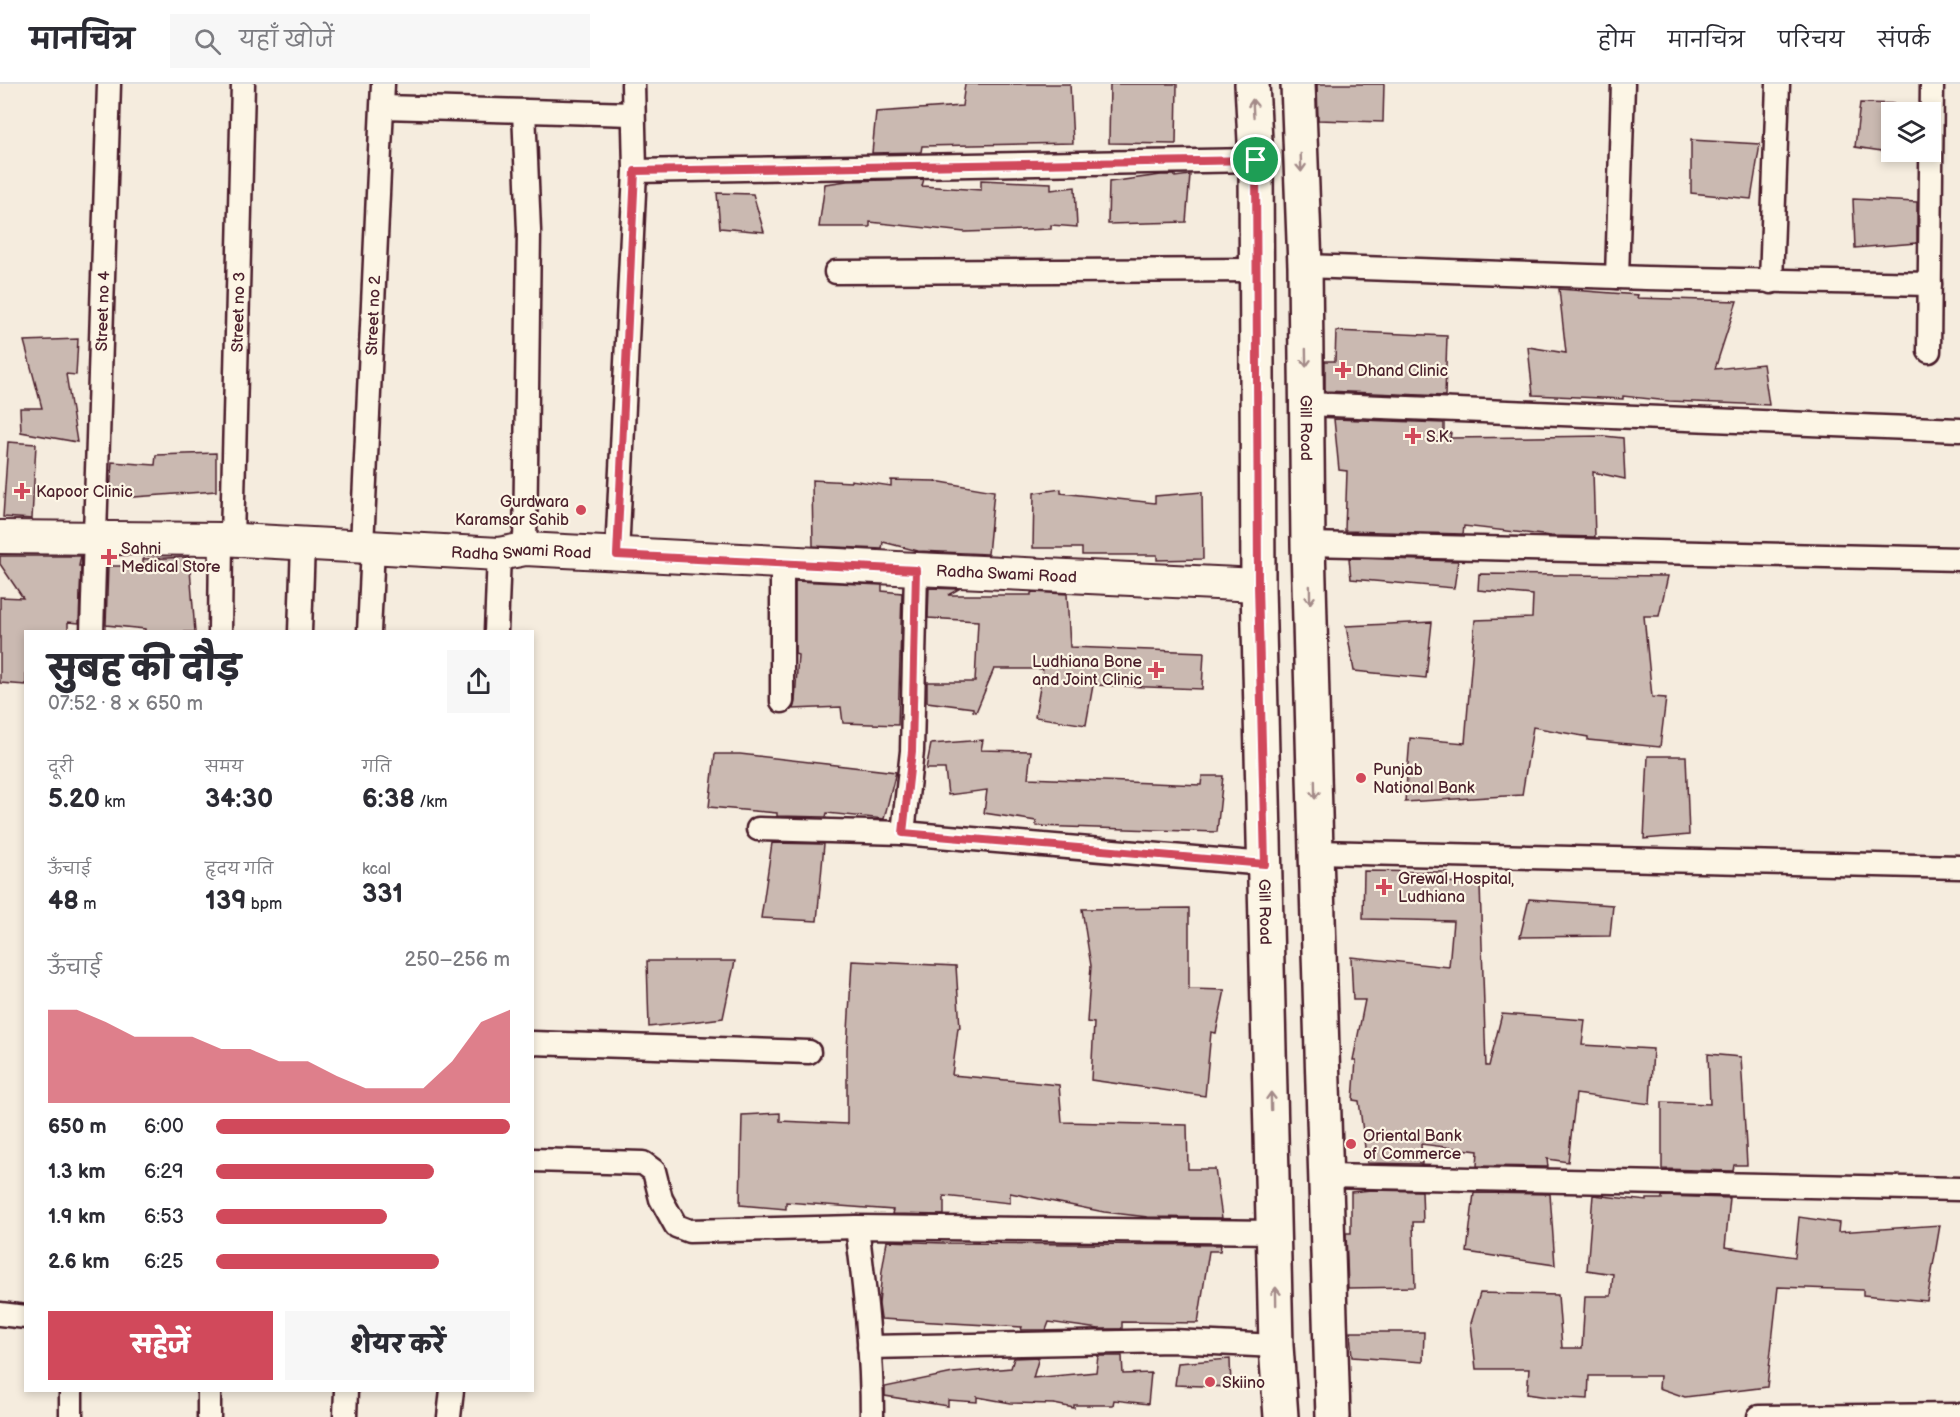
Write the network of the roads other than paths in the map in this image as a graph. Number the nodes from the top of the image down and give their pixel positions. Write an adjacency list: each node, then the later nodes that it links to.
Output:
1 (109, 84): 25 (street, Street no 4)
2 (243, 84): 26 (street, Street no 3)
3 (383, 84): 10 (street, Street no 2)
4 (633, 84): 12 (street)
5 (1252, 84): 13 (main road, Gill Road, one-way to 5)
6 (1298, 84): 15 (main road, Gill Road, one-way to 15)
7 (1623, 84): 18 (street)
8 (1778, 84): 19 (street)
9 (1932, 84): 20 (street)
10 (383, 107): 11 (street); 29 (street, Street no 2)
11 (524, 111): 12 (street); 30 (street)
12 (633, 114): 14 (street)
13 (1256, 160): 14 (street); 16 (main road, Gill Road)
14 (635, 171): 31 (street)
15 (1305, 266): 18 (street); 22 (main road, Gill Road, one-way to 22)
16 (1257, 270): 17 (street); 35 (main road, Gill Road)
17 (836, 272)
18 (1617, 277): 19 (street)
19 (1771, 282): 20 (street)
20 (1930, 284): 21 (street)
21 (1929, 351)
22 (1307, 404): 23 (street); 28 (main road, Gill Road)
23 (1960, 430)
24 (0, 537): 25 (street, Radha Swami Road)
25 (94, 537): 26 (street, Radha Swami Road); 36 (street, Street no 4)
26 (226, 539): 27 (street, Radha Swami Road); 37 (street, Street no 3)
27 (303, 543): 29 (street, Radha Swami Road); 38 (street)
28 (1308, 544): 32 (street); 44 (main road, Gill Road, one-way to 44)
29 (368, 547): 30 (street, Radha Swami Road); 39 (street)
30 (512, 551): 31 (street, Radha Swami Road); 40 (street)
31 (617, 555): 33 (street, Radha Swami Road)
32 (1960, 559)
33 (782, 563): 34 (street, Radha Swami Road); 41 (street)
34 (916, 570): 35 (street, Radha Swami Road); 43 (street)
35 (1258, 585): 45 (main road, Gill Road)
36 (92, 630)
37 (220, 630)
38 (300, 630)
39 (369, 630)
40 (496, 630)
41 (782, 701)
42 (758, 829): 43 (street)
43 (903, 833): 45 (street)
44 (1316, 852): 46 (street); 50 (main road, Gill Road)
45 (1265, 864): 53 (main road, Gill Road, one-way to 45)
46 (1960, 867)
47 (534, 1043): 48 (street)
48 (808, 1052)
49 (534, 1160): 52 (street)
50 (1325, 1176): 51 (street); 70 (main road, Gill Road)
51 (1960, 1190)
52 (856, 1227): 53 (street); 57 (street)
53 (1275, 1232): 56 (main road, Gill Road, one-way to 53)
54 (0, 1314): 55 (street)
55 (24, 1317)
56 (1276, 1346): 57 (street); 69 (main road, Gill Road)
57 (869, 1347): 68 (street)
58 (71, 1392): 64 (street)
59 (209, 1392): 65 (street)
60 (346, 1392): 66 (street)
61 (452, 1392): 67 (street)
62 (1960, 1415): 63 (street)
63 (1890, 1416): 71 (street)
64 (70, 1417)
65 (209, 1417)
66 (345, 1417)
67 (449, 1417)
68 (872, 1417)
69 (1281, 1417)
70 (1333, 1417)
71 (1759, 1417)

